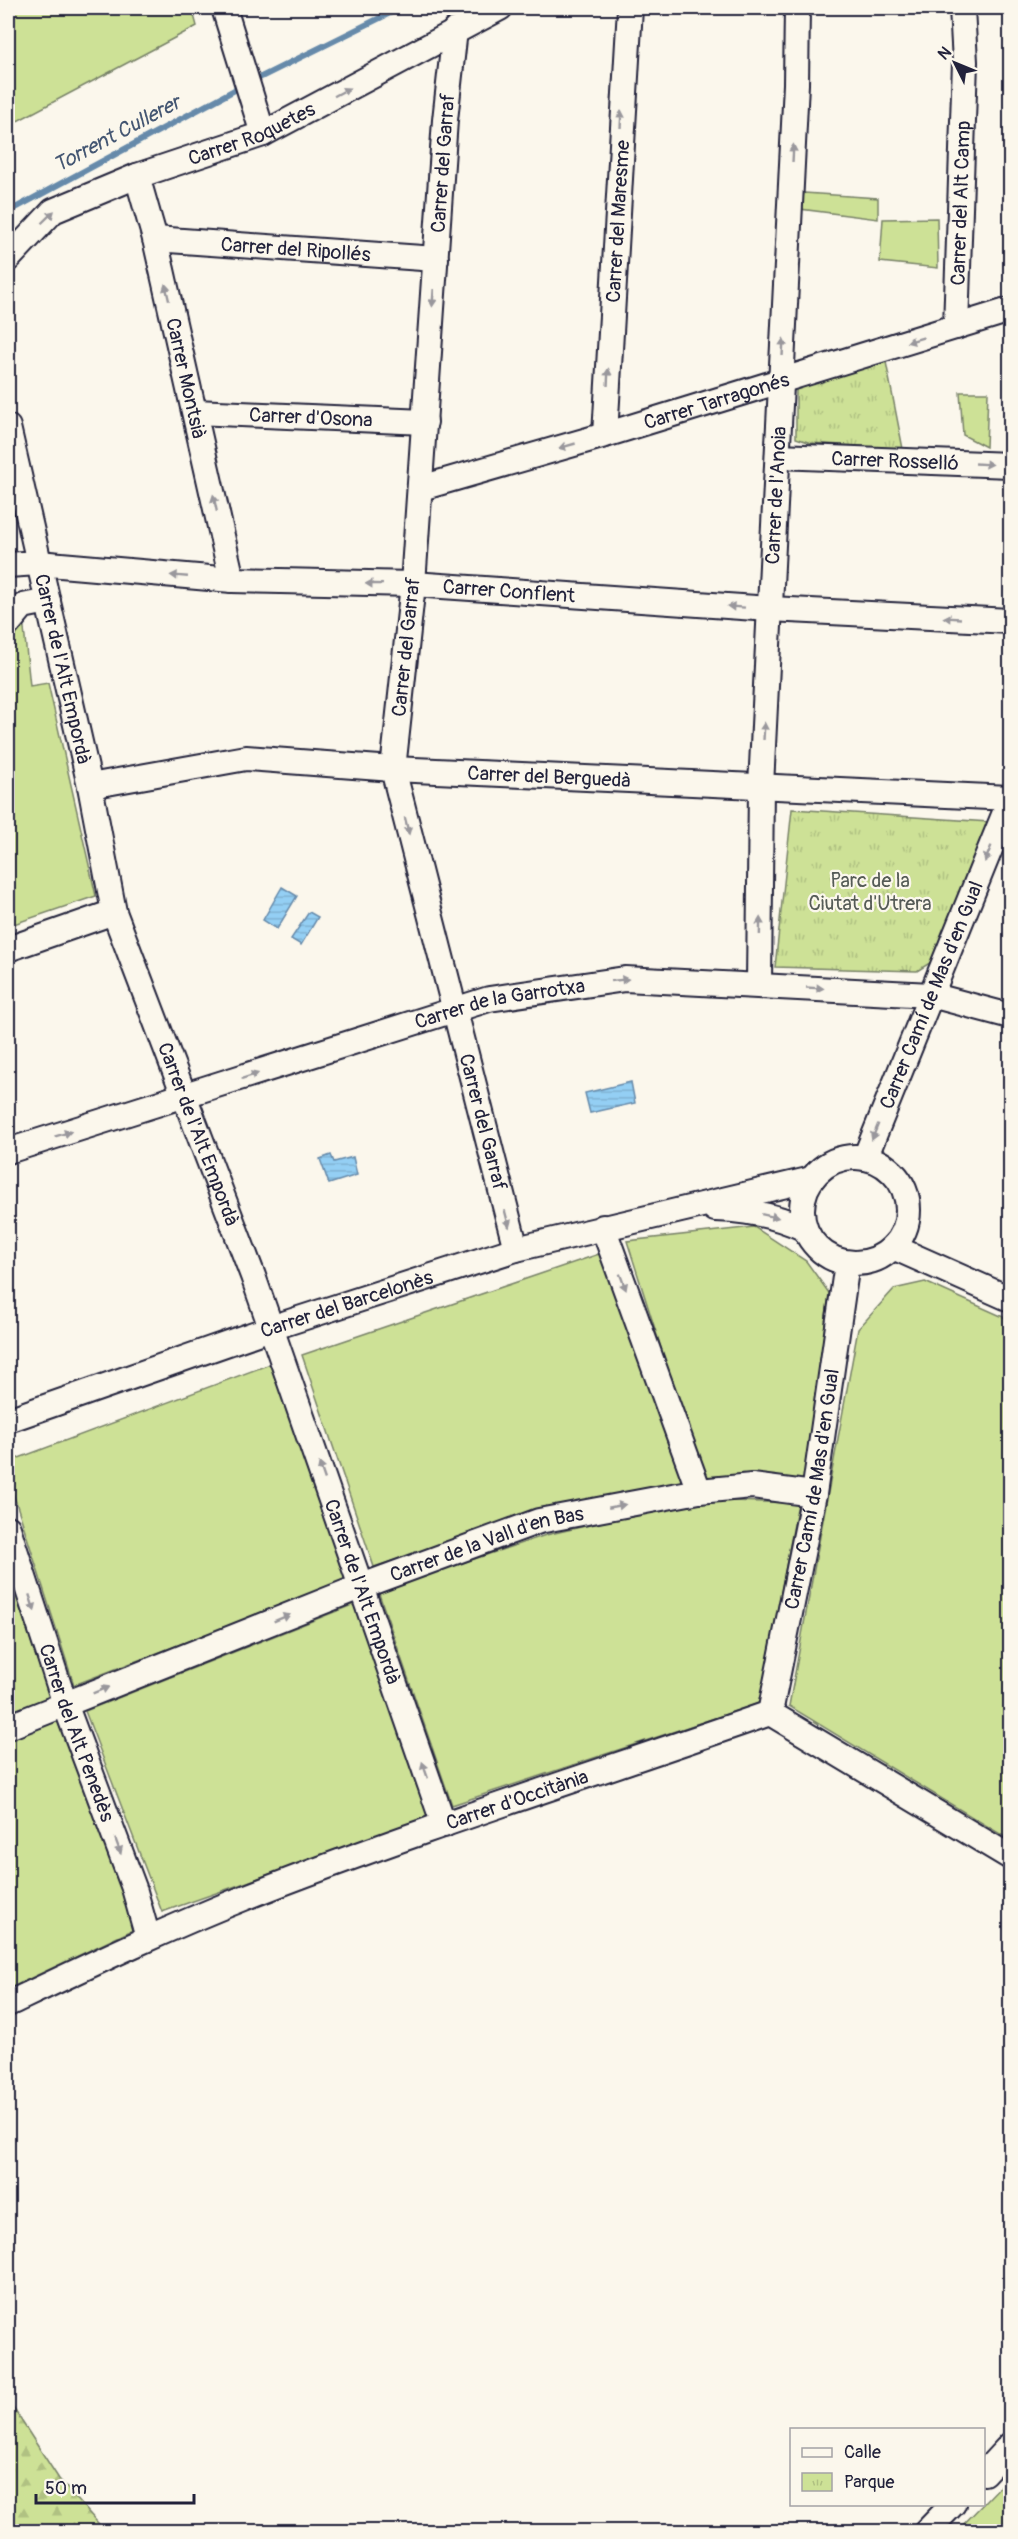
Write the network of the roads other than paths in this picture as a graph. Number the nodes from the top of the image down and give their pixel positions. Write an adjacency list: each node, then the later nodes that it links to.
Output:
1 (224, 8): 7 (street)
2 (500, 8): 6 (street, Carrer Roquetes)
3 (630, 8): 18 (street, Carrer del Maresme, one-way to 3)
4 (797, 8): 14 (street, Carrer de l'Anoia, one-way to 4)
5 (962, 8): 13 (street, Carrer del Alt Camp)
6 (455, 30): 7 (street, Carrer Roquetes, one-way to 6); 11 (street, Carrer del Garraf)
7 (263, 134): 8 (street, Carrer Roquetes)
8 (137, 176): 9 (street, Carrer Montsià); 10 (street, Carrer Roquetes, one-way to 8)
9 (155, 239): 11 (street, Carrer del Ripollés); 15 (street, Carrer Montsià, one-way to 9)
10 (8, 259)
11 (436, 259): 16 (street, Carrer del Garraf, one-way to 16)
12 (1011, 310): 13 (street, Carrer Tarragonés)
13 (956, 327): 14 (street, Carrer Tarragonés, one-way to 14)
14 (782, 381): 18 (street, Carrer Tarragonés); 19 (street, Carrer de l'Anoia)
15 (195, 412): 16 (street, Carrer d'Osona); 24 (street, Carrer Montsià, one-way to 15)
16 (425, 422): 21 (street, Carrer del Garraf)
17 (8, 427): 22 (street, Carrer de l'Alt Empordà)
18 (605, 435): 21 (street, Carrer Tarragonés, one-way to 21)
19 (778, 456): 20 (street, Carrer Rosselló, one-way to 20); 27 (street, Carrer de l'Anoia)
20 (1011, 465)
21 (421, 488): 25 (street, Carrer del Garraf)
22 (38, 563): 23 (street, Carrer Conflent); 24 (street, Carrer Conflent, one-way to 22); 26 (street, Carrer de l'Alt Empordà)
23 (8, 565)
24 (232, 580): 25 (street, Carrer Conflent, one-way to 24)
25 (413, 585): 27 (street, Carrer Conflent, one-way to 25); 30 (street, Carrer del Garraf)
26 (48, 601): 29 (street); 31 (street, Carrer de l'Alt Empordà)
27 (770, 609): 28 (street, Carrer Conflent, one-way to 27); 32 (street, Carrer de l'Anoia, one-way to 27)
28 (1011, 621)
29 (8, 624)
30 (393, 769): 31 (street, Carrer del Berguedà); 32 (street, Carrer del Berguedà); 38 (street, Carrer del Garraf, one-way to 38)
31 (90, 786): 34 (street, Carrer de l'Alt Empordà)
32 (761, 786): 33 (street, Carrer del Berguedà); 36 (street, Carrer de l'Anoia, one-way to 32)
33 (1011, 799): 37 (street, Carrer Camí de Mas d'en Gual, one-way to 37)
34 (114, 912): 35 (street); 40 (street, Carrer de l'Alt Empordà)
35 (8, 949)
36 (759, 984): 37 (street, Carrer de la Garrotxa, one-way to 37); 38 (street, Carrer de la Garrotxa, one-way to 36)
37 (931, 995): 39 (street, Carrer de la Garrotxa); 42 (street, Carrer Camí de Mas d'en Gual, one-way to 42)
38 (452, 1009): 40 (street, Carrer de la Garrotxa, one-way to 38); 48 (street, Carrer del Garraf, one-way to 48)
39 (1011, 1016)
40 (183, 1097): 41 (street, Carrer de la Garrotxa, one-way to 40); 51 (street, Carrer de l'Alt Empordà)
41 (8, 1151)
42 (865, 1158): 43 (street); 47 (street)
43 (812, 1179): 44 (street, Carrer del Barcelonès); 46 (street)
44 (692, 1207): 45 (street, Carrer del Barcelonès); 46 (street, Carrer del Barcelonès, one-way to 46)
45 (603, 1227): 48 (street, Carrer del Barcelonès); 53 (street, one-way to 53)
46 (805, 1229): 49 (street)
47 (893, 1247): 49 (street); 50 (street)
48 (516, 1250): 51 (street, Carrer del Barcelonès)
49 (847, 1263): 54 (street, Carrer Camí de Mas d'en Gual)
50 (1011, 1299)
51 (271, 1328): 52 (street, Carrer del Barcelonès); 56 (street, Carrer de l'Alt Empordà, one-way to 51)
52 (8, 1419)
53 (699, 1491): 54 (street, Carrer de la Vall d'en Bas); 56 (street, Carrer de la Vall d'en Bas, one-way to 53)
54 (814, 1494): 58 (street, Carrer Camí de Mas d'en Gual)
55 (8, 1528): 57 (street, Carrer del Alt Penedès, one-way to 57)
56 (362, 1586): 57 (street, Carrer de la Vall d'en Bas, one-way to 56); 60 (street, Carrer de l'Alt Empordà, one-way to 56)
57 (65, 1704): 59 (street, Carrer de la Vall d'en Bas); 62 (street, Carrer del Alt Penedès, one-way to 62)
58 (770, 1713): 60 (street, Carrer d'Occitània); 61 (street)
59 (8, 1727)
60 (444, 1825): 62 (street, Carrer d'Occitània)
61 (1011, 1857)
62 (148, 1938): 63 (street, Carrer d'Occitània)
63 (8, 2004)
64 (1011, 2445): 65 (street)
65 (985, 2472)
66 (951, 2506): 67 (street)
67 (926, 2532)

